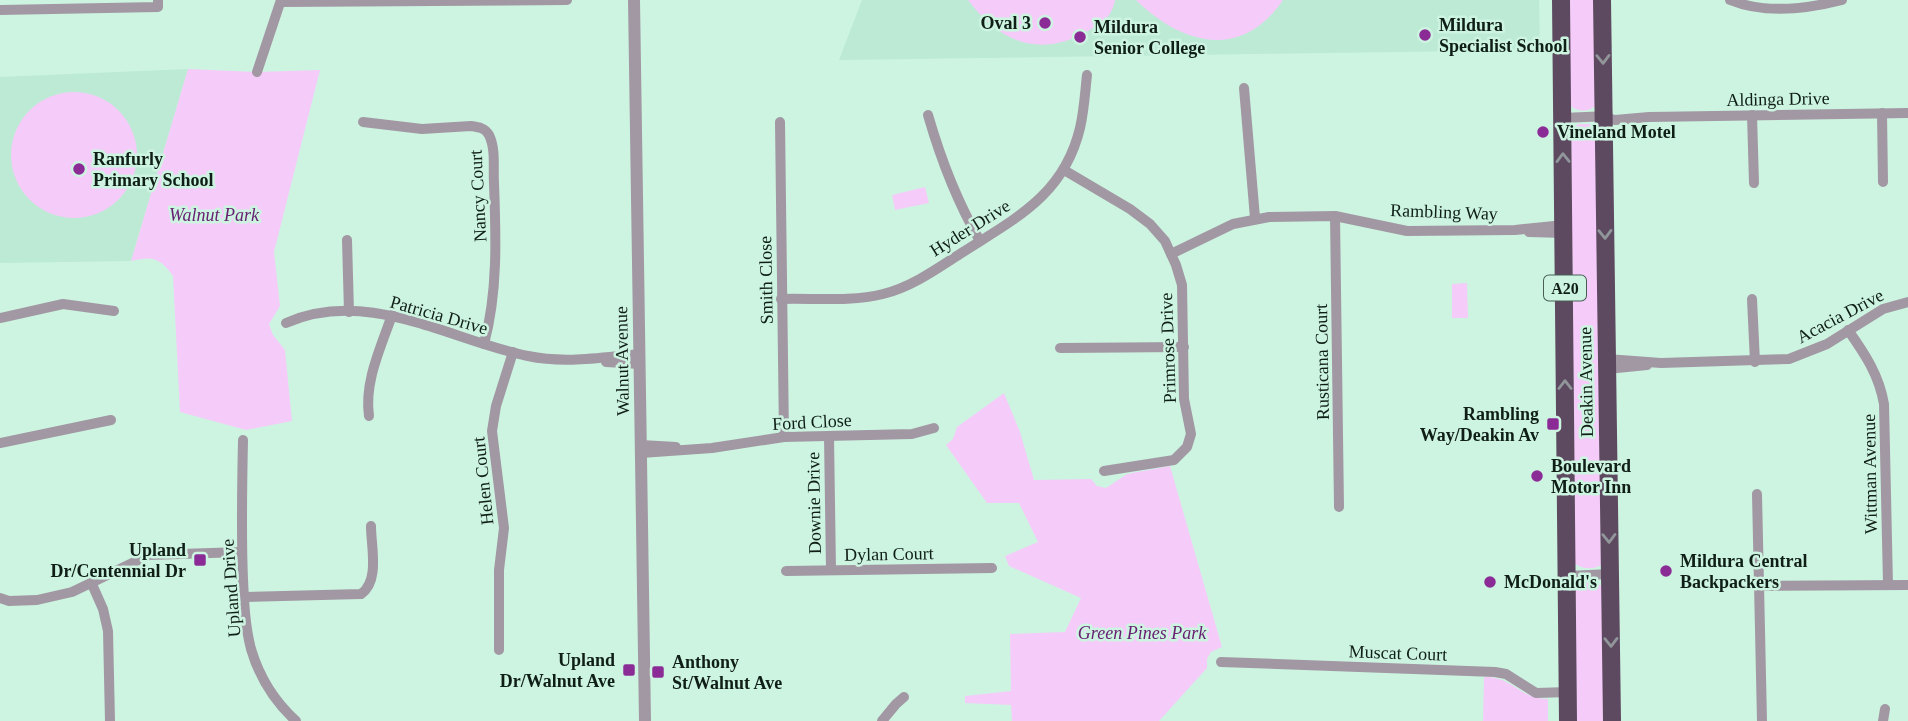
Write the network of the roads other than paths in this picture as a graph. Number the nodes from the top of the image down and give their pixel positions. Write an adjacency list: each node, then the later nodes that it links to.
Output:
1 (158, 0): 10 (street)
2 (567, 0): 9 (street)
3 (634, 0): 45 (street, Walnut Avenue)
4 (1561, 0): 20 (highway, Deakin Avenue / A20)
5 (1602, 0): 19 (highway, Deakin Avenue / A20, one-way to 19)
6 (1730, 0): 7 (street)
7 (1842, 0)
8 (281, 1): 9 (street); 12 (street)
9 (426, 1)
10 (30, 5): 11 (street)
11 (0, 10)
12 (257, 72)
13 (1087, 75): 23 (street, Hyder Drive)
14 (1244, 88): 27 (street)
15 (1881, 113): 16 (street, Aldinga Drive); 18 (street, Aldinga Drive); 24 (street)
16 (1908, 113)
17 (928, 115): 30 (street)
18 (1752, 116): 19 (street, Aldinga Drive); 25 (street)
19 (1604, 117): 20 (street, Aldinga Drive); 47 (highway, Deakin Avenue / A20, one-way to 47)
20 (1563, 118): 28 (highway, Deakin Avenue / A20, one-way to 20)
21 (363, 122): 41 (street, Nancy Court)
22 (780, 122): 32 (street, Smith Close)
23 (1064, 170): 30 (street, Hyder Drive); 31 (street, Primrose Drive)
24 (1883, 182)
25 (1754, 183)
26 (1335, 215): 27 (street, Rambling Way); 28 (street, Rambling Way); 58 (street, Rusticana Court)
27 (1255, 218): 31 (street, Rambling Way)
28 (1564, 229): 65 (highway, Deakin Avenue / A20, one-way to 28)
29 (347, 240): 36 (street)
30 (980, 241): 32 (street, Hyder Drive)
31 (1171, 254): 42 (street, Primrose Drive)
32 (781, 299): 52 (street, Smith Close)
33 (1752, 299): 46 (street)
34 (1908, 302): 40 (street, Acacia Drive)
35 (114, 311): 38 (street)
36 (349, 312): 37 (street, Patricia Drive); 39 (street, Patricia Drive)
37 (392, 315): 41 (street, Patricia Drive); 48 (street)
38 (0, 318)
39 (286, 323)
40 (1848, 330): 46 (street, Acacia Drive); 68 (street, Wittman Avenue)
41 (484, 344): 44 (street, Patricia Drive)
42 (1184, 347): 43 (street); 56 (street, Primrose Drive)
43 (1060, 348)
44 (513, 352): 45 (street, Patricia Drive); 72 (street, Helen Court)
45 (640, 359): 55 (street, Walnut Avenue)
46 (1755, 362): 47 (street, Acacia Drive)
47 (1607, 364): 64 (highway, Deakin Avenue / A20, one-way to 64)
48 (369, 416)
49 (111, 420): 54 (street)
50 (934, 428): 51 (street, Ford Close)
51 (829, 436): 52 (street, Ford Close); 62 (street, Downie Drive)
52 (784, 438): 55 (street, Ford Close)
53 (243, 440): 60 (street, Upland Drive)
54 (0, 443)
55 (641, 449): 79 (street, Walnut Avenue)
56 (1104, 471)
57 (1757, 494): 69 (street)
58 (1339, 507)
59 (371, 526): 70 (street)
60 (242, 552): 66 (street); 70 (street, Upland Drive)
61 (992, 569): 62 (street, Dylan Court)
62 (831, 570): 63 (street, Dylan Court)
63 (786, 571)
64 (1610, 574): 65 (street); 82 (highway, Deakin Avenue / A20, one-way to 82)
65 (1567, 576): 74 (highway, Deakin Avenue / A20)
66 (91, 582): 71 (street); 77 (street)
67 (1908, 584): 68 (street)
68 (1888, 585): 69 (street)
69 (1759, 586): 83 (street)
70 (244, 597): 78 (street, Upland Drive)
71 (0, 598)
72 (499, 650)
73 (1221, 662): 74 (street, Muscat Court)
74 (1568, 692): 81 (highway, Deakin Avenue / A20)
75 (904, 697): 80 (street)
76 (1885, 709): 84 (street)
77 (110, 721)
78 (296, 721)
79 (645, 721)
80 (882, 721)
81 (1568, 721)
82 (1612, 721)
83 (1762, 721)
84 (1882, 721)

